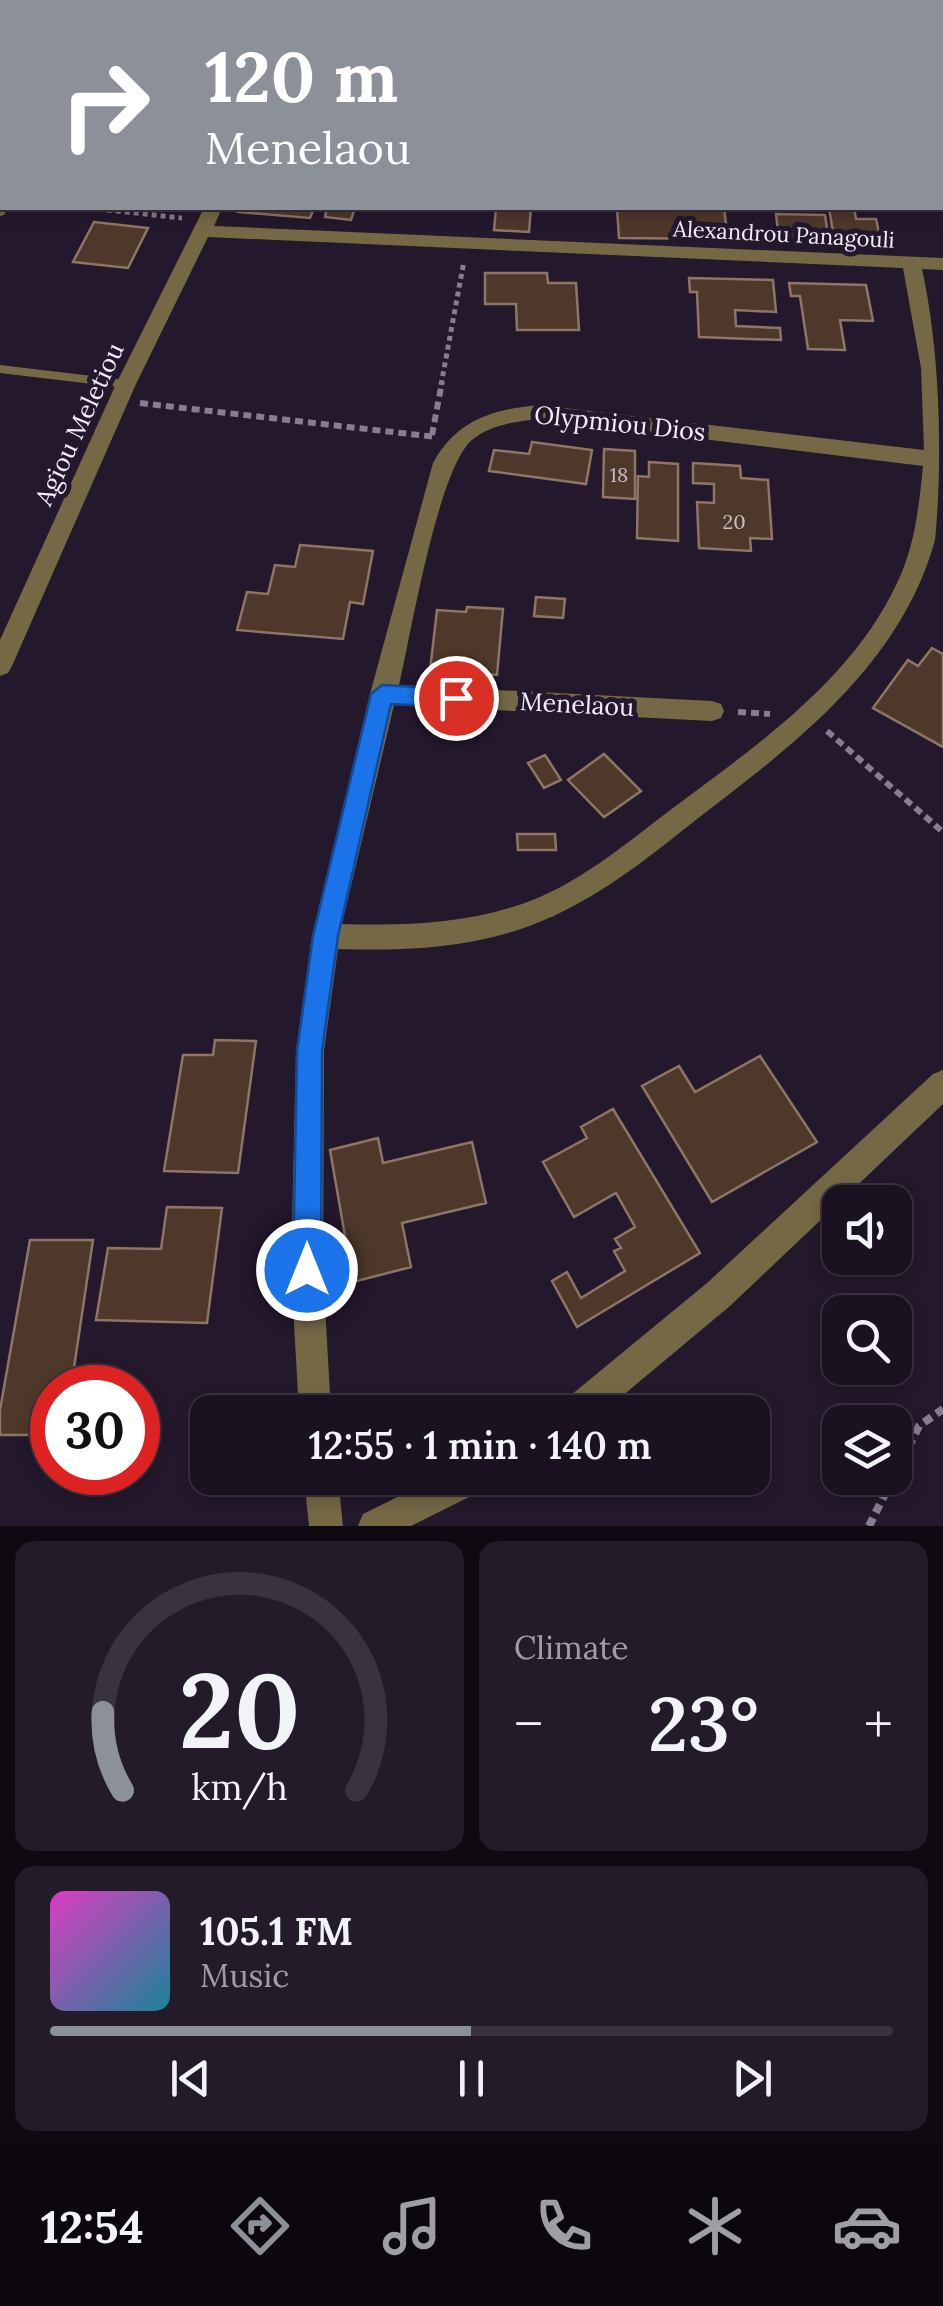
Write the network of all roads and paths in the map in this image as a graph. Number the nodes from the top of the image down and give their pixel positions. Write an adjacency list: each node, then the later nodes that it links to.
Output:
1 (107, 210): 3 (path)
2 (212, 210): 4 (street, Agiou Meletiou)
3 (184, 218)
4 (202, 231): 5 (street, Alexandrou Panagouli); 9 (street, Agiou Meletiou)
5 (468, 243): 6 (street, Alexandrou Panagouli); 10 (path)
6 (911, 262): 7 (street, Alexandrou Panagouli); 11 (street)
7 (943, 264)
8 (0, 369): 9 (lane)
9 (123, 392): 10 (path); 12 (street, Agiou Meletiou)
10 (444, 438): 11 (street, Olypmiou Dios); 13 (street)
11 (941, 460): 15 (street)
12 (0, 666)
13 (382, 694): 14 (street, Menelaou); 17 (street)
14 (712, 711): 15 (path)
15 (810, 716): 16 (path); 17 (street)
16 (943, 832)
17 (326, 936): 19 (street)
18 (943, 1084): 20 (street)
19 (314, 1395)
20 (600, 1395)
21 (943, 1409): 22 (path)
22 (912, 1440)
23 (323, 1495): 26 (street)
24 (437, 1495): 27 (street)
25 (884, 1495): 28 (path)
26 (326, 1526)
27 (376, 1526)
28 (869, 1526)

